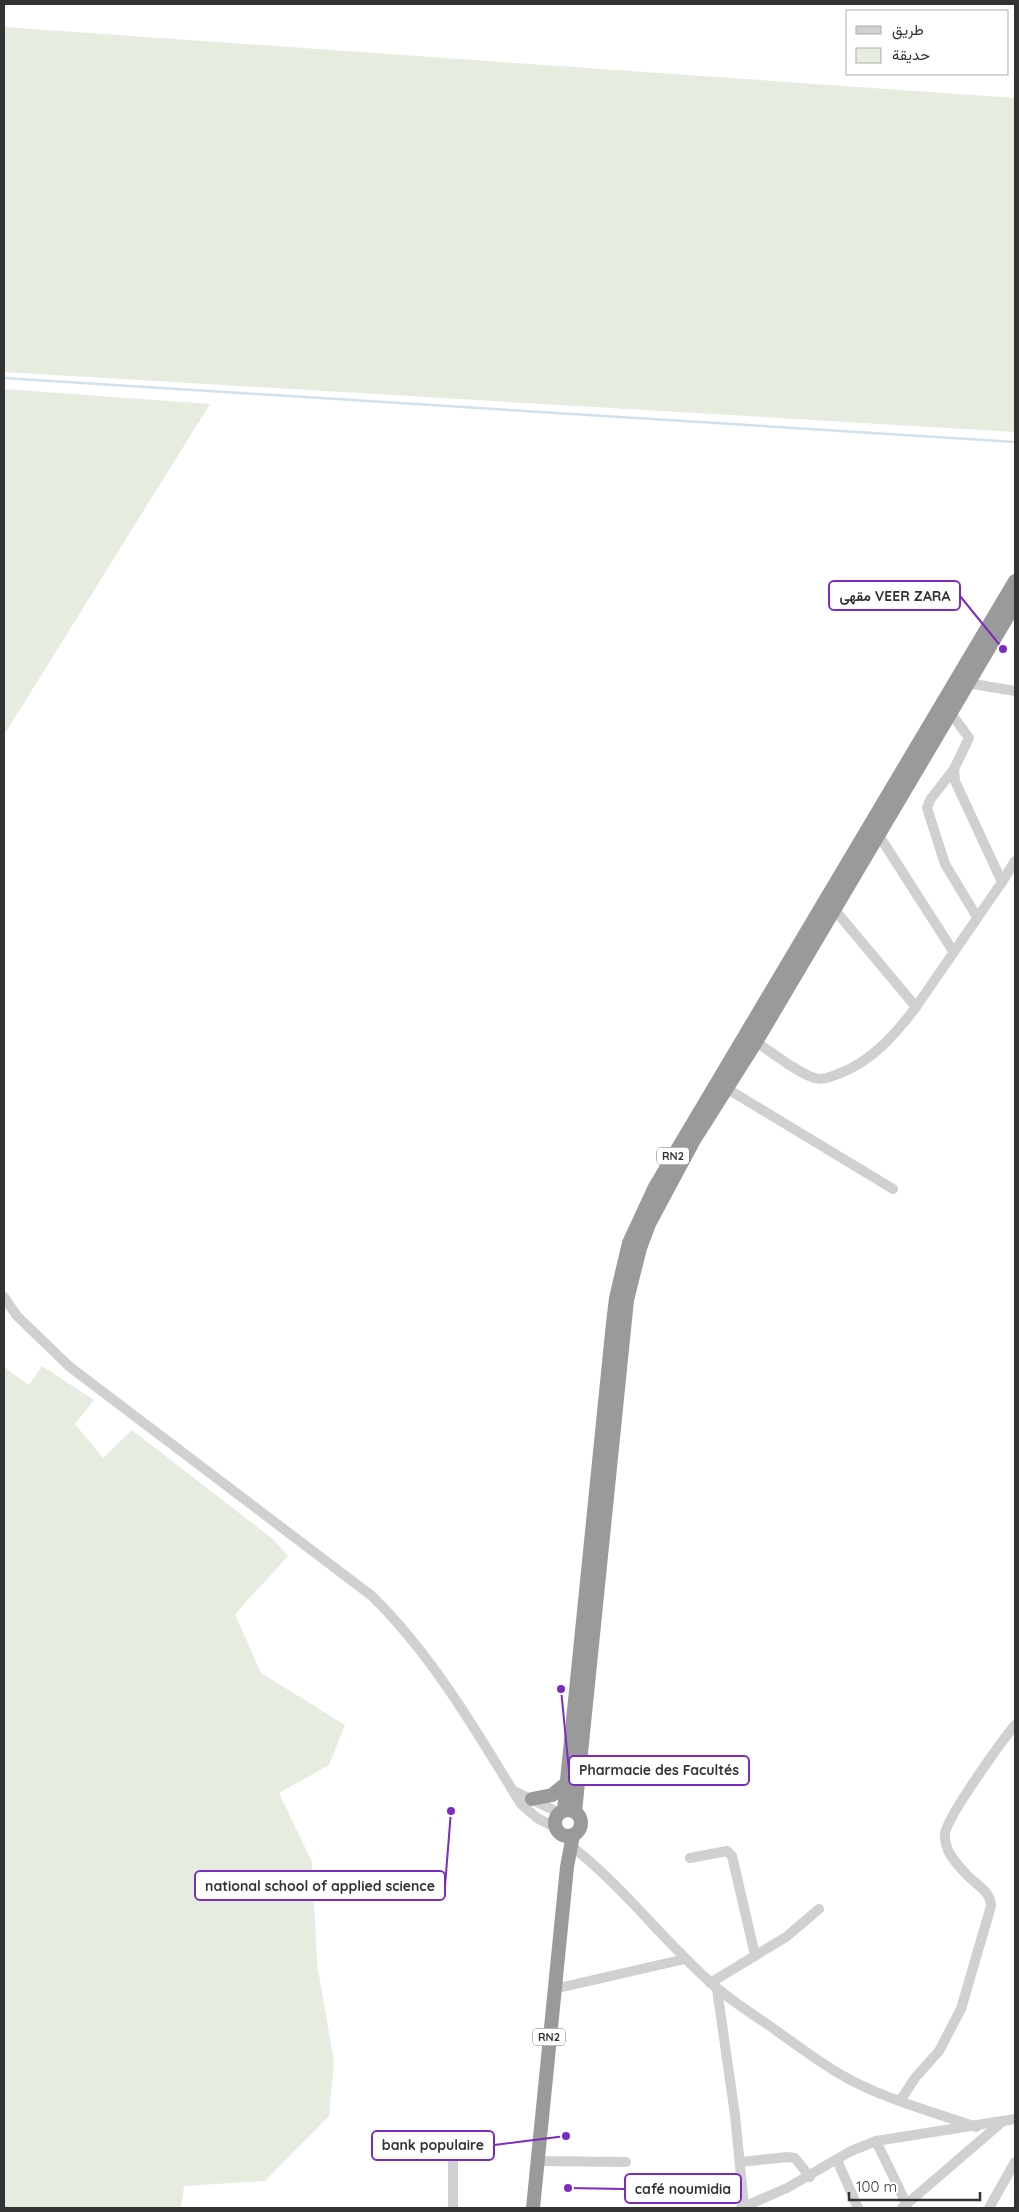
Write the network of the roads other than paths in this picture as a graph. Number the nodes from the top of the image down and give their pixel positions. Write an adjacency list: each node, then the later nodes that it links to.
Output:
1 (1015, 580): 19 (highway, RN2)
2 (1015, 604): 3 (highway, RN2)
3 (967, 684): 4 (street); 5 (highway, RN2)
4 (1015, 691)
5 (950, 712): 6 (street); 7 (highway, RN2)
6 (954, 769): 9 (street); 11 (street)
7 (878, 834): 10 (highway, RN2); 12 (street)
8 (1015, 861): 9 (street)
9 (1002, 882): 11 (street)
10 (834, 908): 13 (street); 14 (highway, RN2)
11 (977, 917): 12 (street)
12 (953, 951): 13 (street)
13 (916, 1007): 14 (street)
14 (756, 1042): 15 (highway, RN2)
15 (726, 1088): 16 (street); 22 (highway, RN2)
16 (894, 1189)
17 (4, 1297): 20 (street)
18 (1015, 1725): 30 (street)
19 (568, 1782): 21 (highway); 22 (highway, RN2)
20 (514, 1792): 21 (street); 23 (street)
21 (532, 1799): 22 (street)
22 (567, 1812): 23 (highway, RN2); 23 (highway, RN2)
23 (565, 1836): 27 (street); 29 (highway, RN2)
24 (690, 1858): 26 (street)
25 (819, 1909): 26 (street)
26 (754, 1955): 28 (street)
27 (685, 1959): 28 (street); 29 (street)
28 (713, 1986): 30 (street); 39 (street)
29 (554, 1989): 37 (highway, RN2)
30 (900, 2101): 33 (street)
31 (1015, 2119): 32 (street)
32 (1003, 2121): 33 (street); 42 (street)
33 (976, 2127): 34 (street)
34 (876, 2141): 36 (street); 42 (street)
35 (453, 2155): 43 (street)
36 (837, 2160): 41 (street); 46 (street)
37 (537, 2161): 38 (street); 44 (highway, RN2)
38 (626, 2162)
39 (740, 2162): 41 (street); 45 (street)
40 (1015, 2162): 47 (street)
41 (810, 2177): 45 (street)
42 (905, 2206)
43 (453, 2208)
44 (533, 2208)
45 (742, 2208)
46 (858, 2208)
47 (989, 2208)

